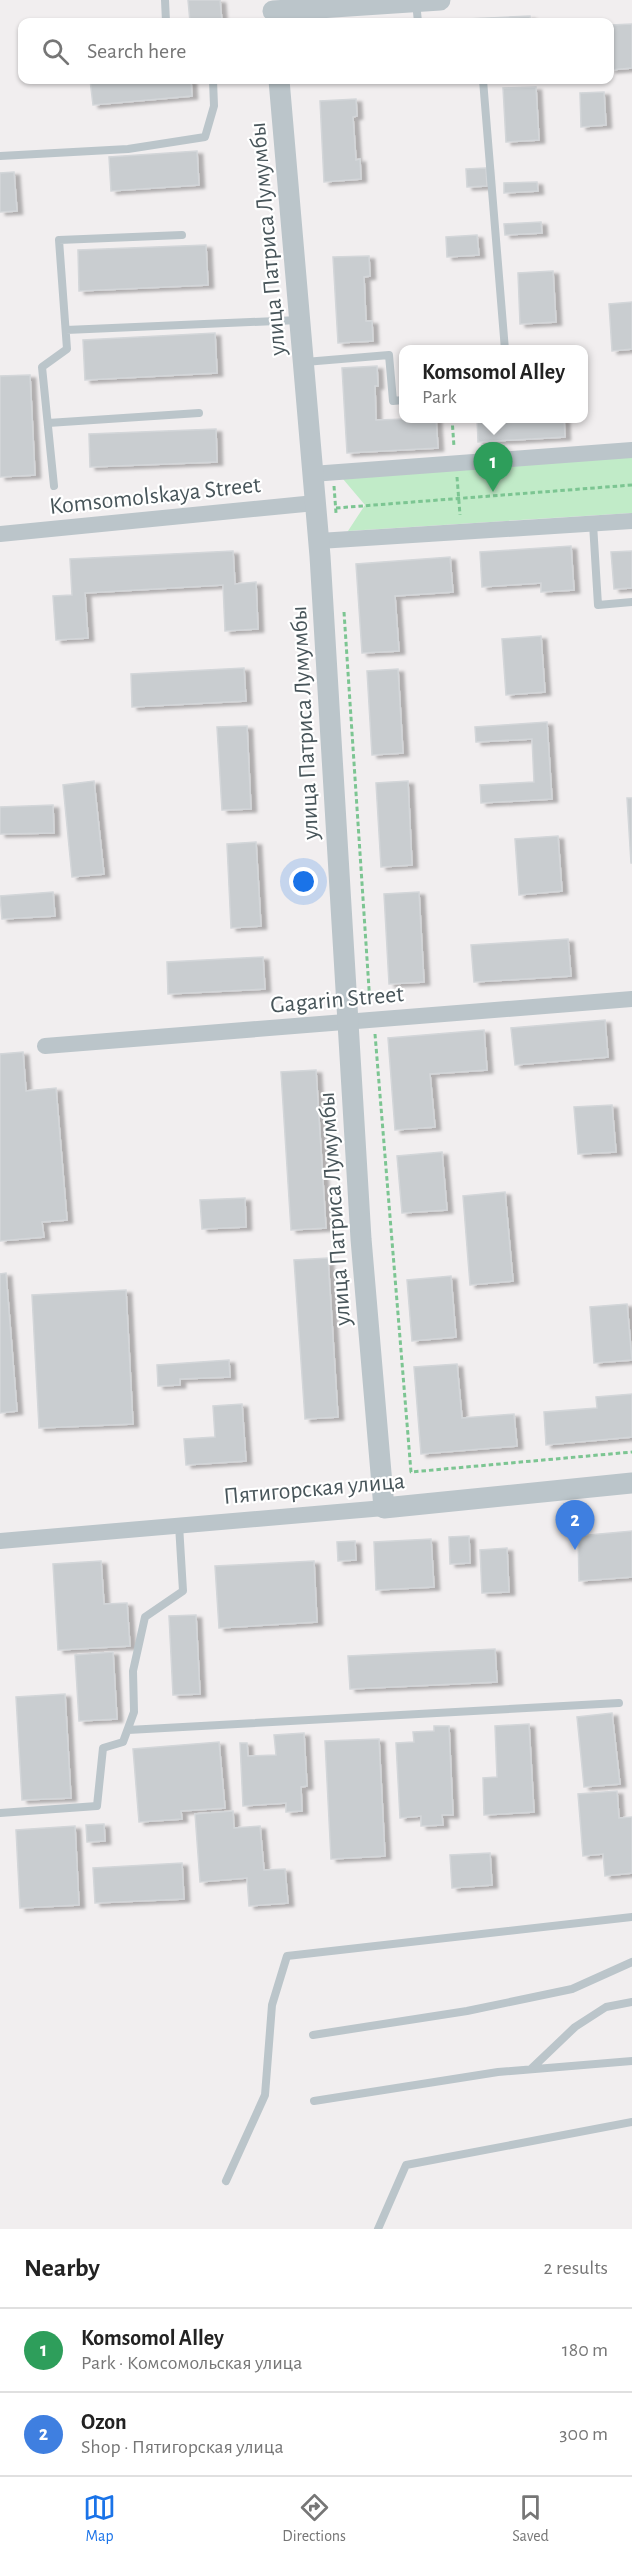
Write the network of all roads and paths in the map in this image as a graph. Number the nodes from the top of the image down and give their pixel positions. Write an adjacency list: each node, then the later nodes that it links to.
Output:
1 (165, 0): 5 (lane)
2 (440, 0): 4 (street)
3 (273, 11): 4 (street)
4 (417, 12)
5 (166, 18)
6 (213, 84): 9 (lane)
7 (279, 84): 11 (street, улица Патриса Лумумбы)
8 (483, 84): 13 (lane)
9 (0, 156)
10 (182, 235): 12 (lane)
11 (300, 320): 12 (lane); 14 (street, улица Патриса Лумумбы)
12 (66, 330): 17 (lane)
13 (506, 345)
14 (303, 362): 15 (lane); 21 (street, улица Патриса Лумумбы)
15 (399, 400)
16 (199, 413): 17 (lane)
17 (48, 423): 23 (lane)
18 (452, 423): 20 (path)
19 (632, 450): 20 (street)
20 (456, 463): 21 (street); 24 (path)
21 (312, 474): 25 (street, улица Патриса Лумумбы)
22 (632, 485): 24 (path)
23 (54, 486)
24 (458, 499): 26 (path); 29 (path)
25 (315, 503): 30 (street, Komsomolskaya Street); 31 (street, улица Патриса Лумумбы)
26 (336, 508)
27 (632, 521): 28 (street)
28 (593, 524): 29 (street); 32 (lane)
29 (461, 532): 31 (street)
30 (0, 534)
31 (319, 541): 36 (street, улица Патриса Лумумбы)
32 (632, 602)
33 (344, 612): 35 (path)
34 (632, 999): 35 (street, Gagarin Street)
35 (373, 1021): 36 (street, Gagarin Street); 38 (path)
36 (348, 1023): 37 (street, Gagarin Street); 40 (street, улица Патриса Лумумбы)
37 (45, 1046)
38 (632, 1452)
39 (632, 1483): 40 (street, Пятигорская улица)
40 (384, 1508): 41 (street, Пятигорская улица)
41 (179, 1526): 42 (street, Пятигорская улица); 44 (lane)
42 (0, 1541)
43 (619, 1703): 44 (lane)
44 (128, 1730): 45 (lane)
45 (0, 1813)
46 (632, 1917): 54 (lane)
47 (632, 1962): 49 (lane)
48 (632, 2002): 51 (lane)
49 (313, 2035)
50 (632, 2061): 51 (lane)
51 (531, 2069): 52 (lane)
52 (314, 2101)
53 (632, 2122): 55 (lane)
54 (226, 2181)
55 (378, 2229)

